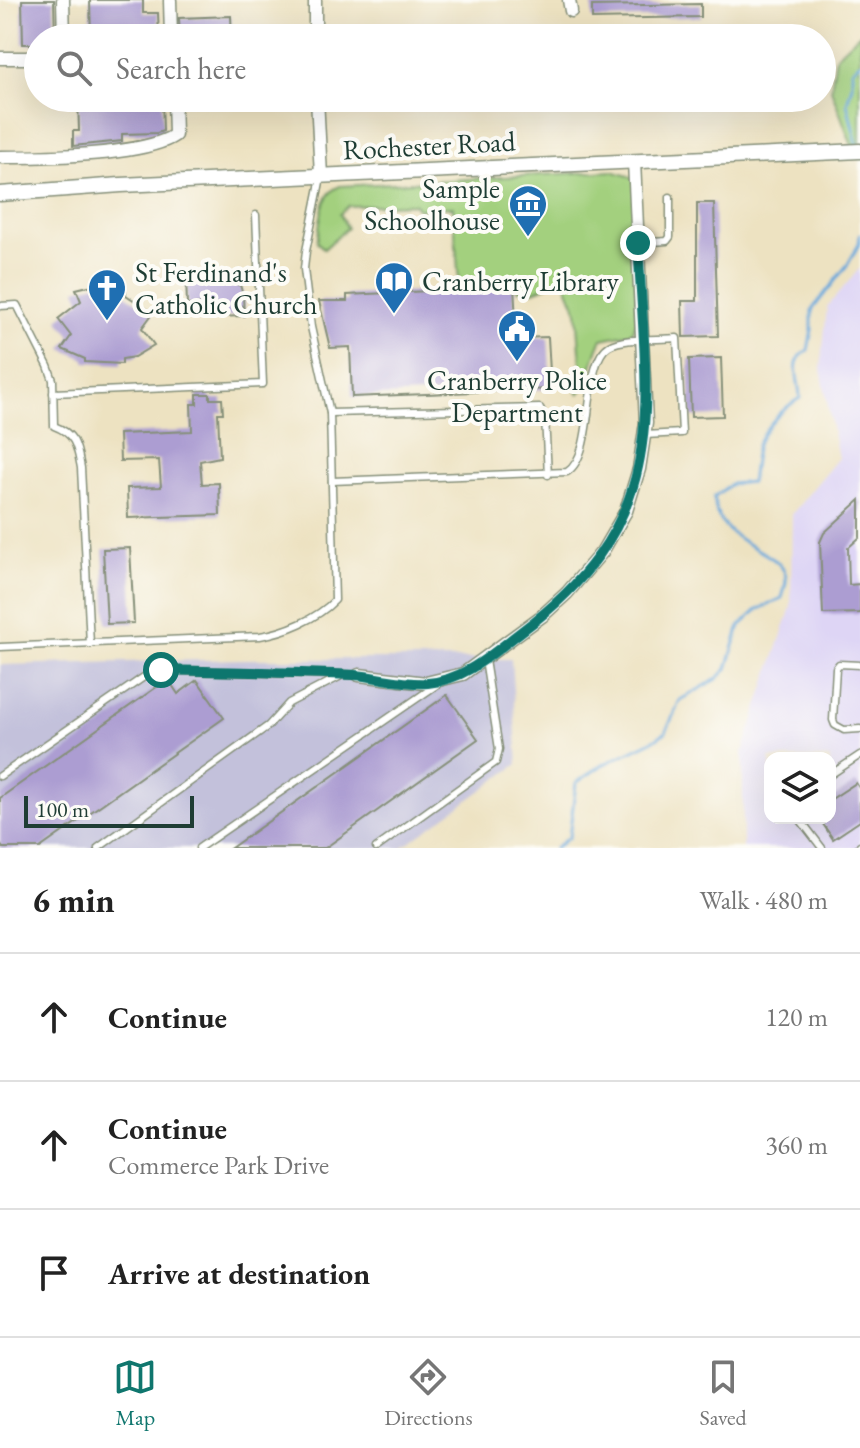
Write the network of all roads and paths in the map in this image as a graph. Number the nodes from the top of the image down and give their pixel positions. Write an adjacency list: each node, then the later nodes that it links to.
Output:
1 (63, 0): 4 (street)
2 (170, 0): 5 (street)
3 (315, 0): 6 (street)
4 (64, 24)
5 (171, 24)
6 (315, 24)
7 (0, 58): 8 (street)
8 (24, 58)
9 (174, 112): 12 (street)
10 (318, 112): 14 (street)
11 (857, 151): 13 (street, Rochester Road)
12 (0, 157)
13 (634, 161): 14 (street, Rochester Road); 18 (street)
14 (321, 176): 15 (street, Rochester Road); 22 (lane)
15 (0, 194)
16 (670, 197): 18 (lane)
17 (256, 215): 21 (lane)
18 (638, 243): 20 (street)
19 (0, 306): 21 (lane)
20 (643, 341): 23 (street); 23 (lane); 24 (lane)
21 (53, 393): 26 (lane)
22 (330, 413): 24 (lane); 25 (lane)
23 (644, 435): 28 (street)
24 (548, 475): 25 (lane)
25 (332, 481): 26 (lane)
26 (90, 644): 27 (lane)
27 (0, 647)
28 (485, 660): 31 (street); 39 (lane)
29 (860, 665): 32 (lane)
30 (359, 675): 31 (street); 35 (lane); 37 (lane)
31 (445, 680): 38 (lane)
32 (860, 729)
33 (860, 755): 34 (lane)
34 (836, 771)
35 (0, 776)
36 (804, 824): 40 (lane)
37 (98, 848)
38 (199, 848)
39 (376, 848)
40 (822, 848)

